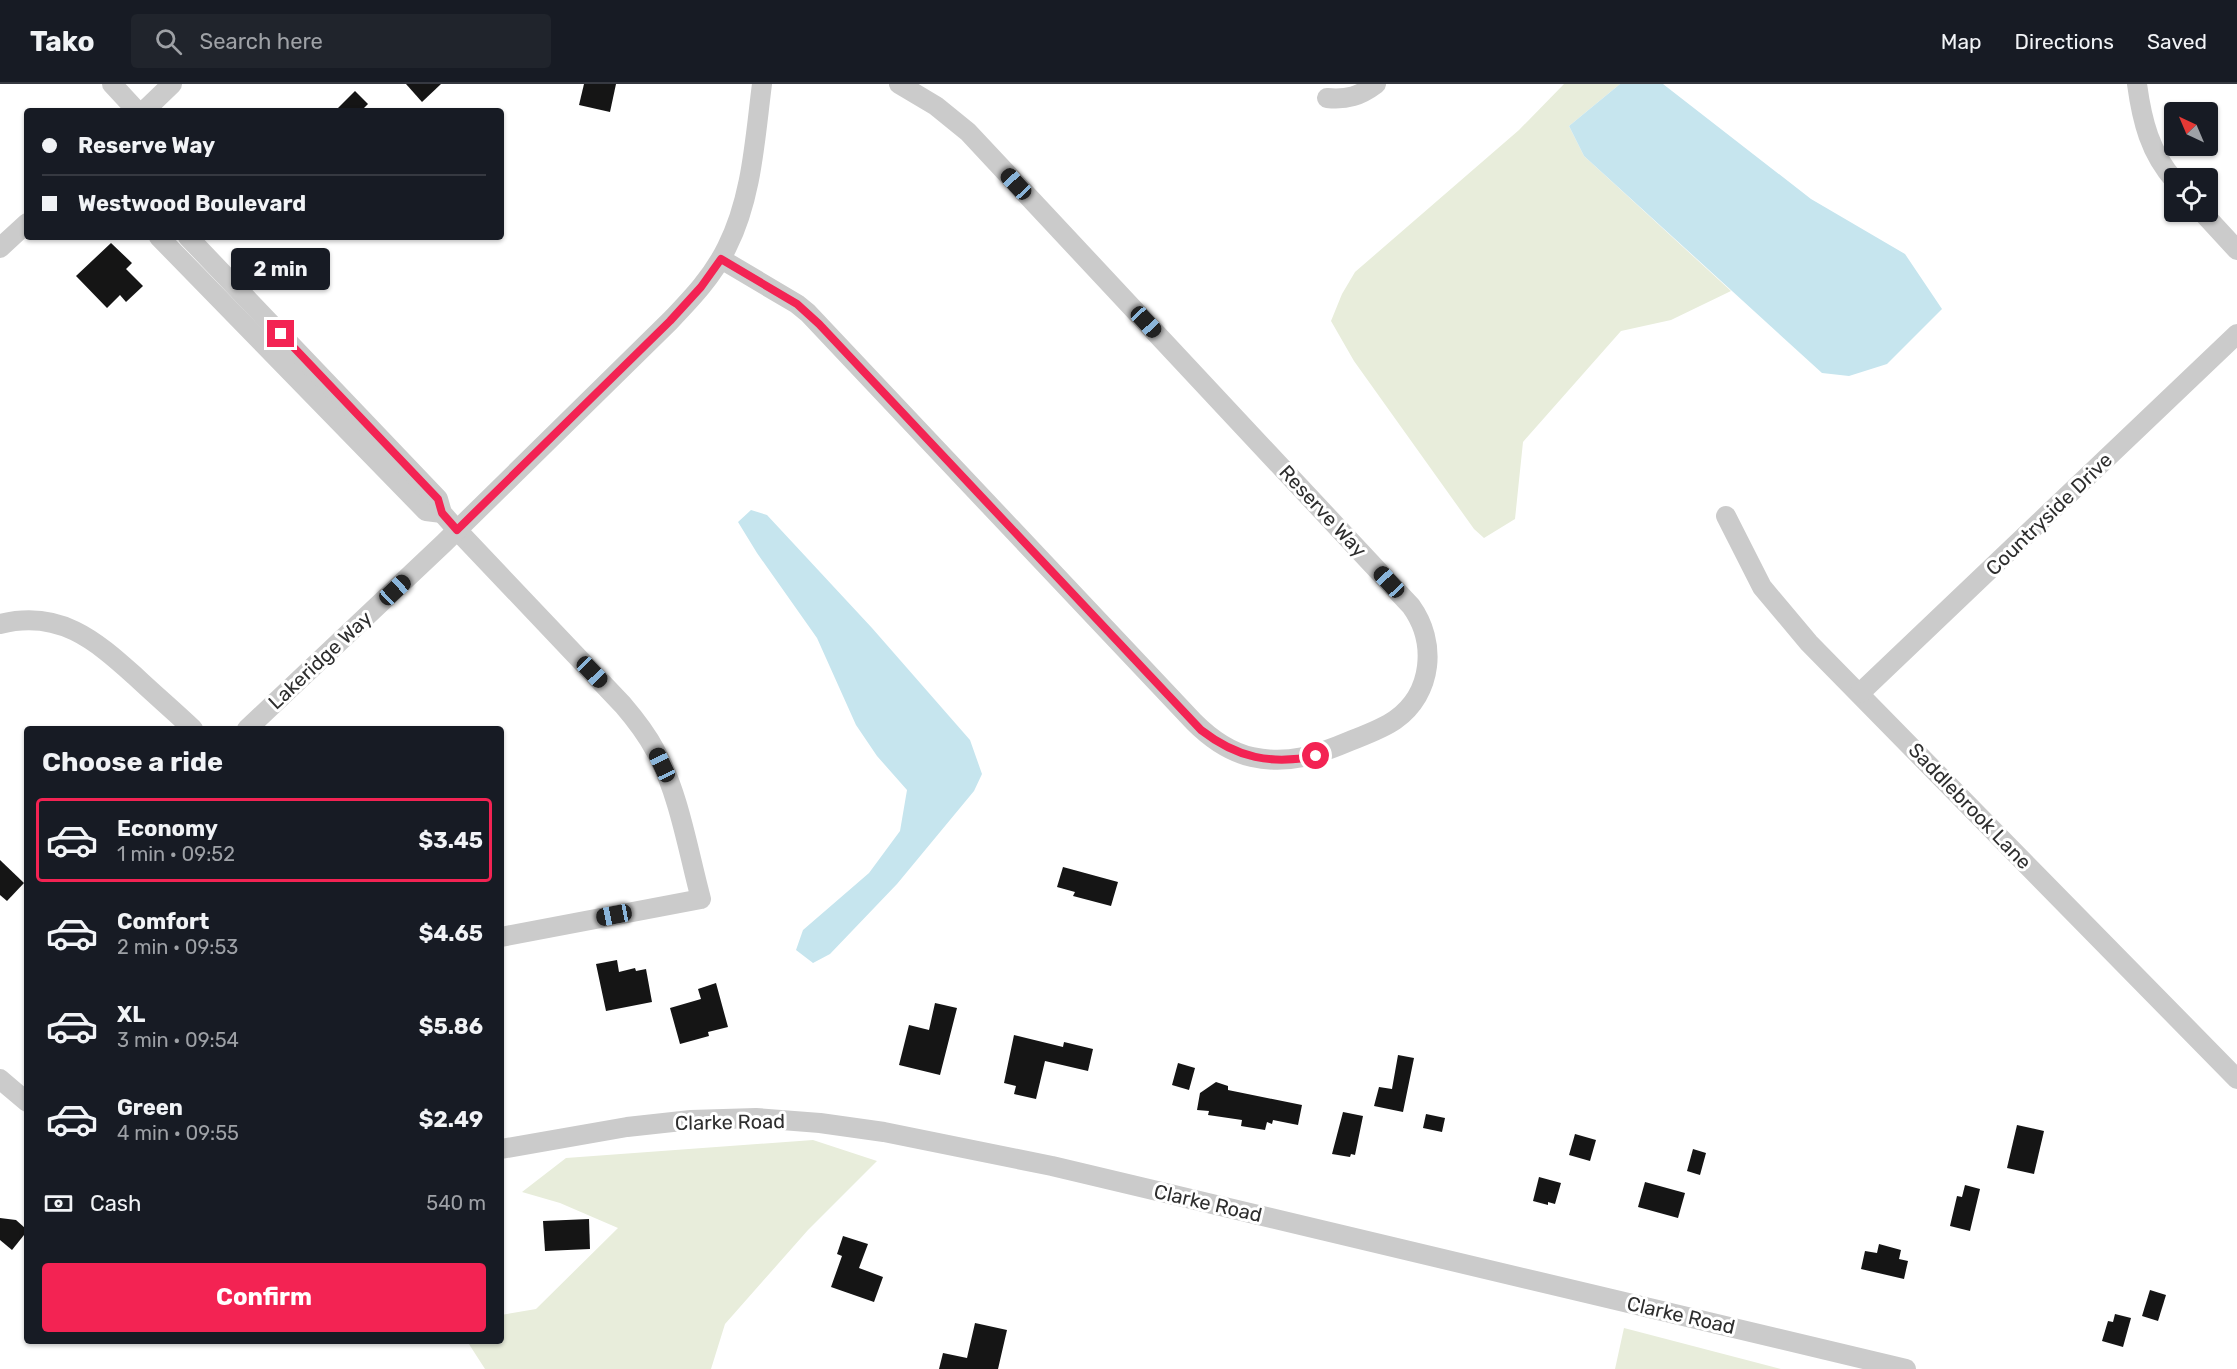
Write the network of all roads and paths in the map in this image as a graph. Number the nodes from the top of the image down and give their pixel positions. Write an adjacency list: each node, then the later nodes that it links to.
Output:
1 (112, 84): 8 (street)
2 (172, 84): 9 (street)
3 (762, 84): 17 (street, Lakeridge Way)
4 (899, 84): 17 (street, Reserve Way)
5 (1376, 84): 7 (street)
6 (2138, 84): 10 (street)
7 (1327, 98)
8 (134, 108)
9 (147, 108)
10 (2164, 168)
11 (2211, 222): 16 (street)
12 (24, 226): 15 (street)
13 (162, 240): 19 (street)
14 (191, 240): 19 (street)
15 (0, 248)
16 (2237, 250)
17 (721, 259): 21 (street, Lakeridge Way)
18 (2237, 334): 23 (street, Countryside Drive)
19 (442, 513): 21 (street)
20 (1726, 516): 23 (street, Saddlebrook Lane)
21 (457, 530): 25 (street, Lakeridge Way); 26 (street)
22 (0, 624): 24 (street)
23 (1860, 693): 27 (street, Saddlebrook Lane)
24 (190, 726)
25 (250, 726)
26 (504, 936)
27 (2237, 1079)
28 (0, 1080): 29 (street)
29 (24, 1100)
30 (504, 1148): 31 (street, Clarke Road)
31 (1906, 1369)

